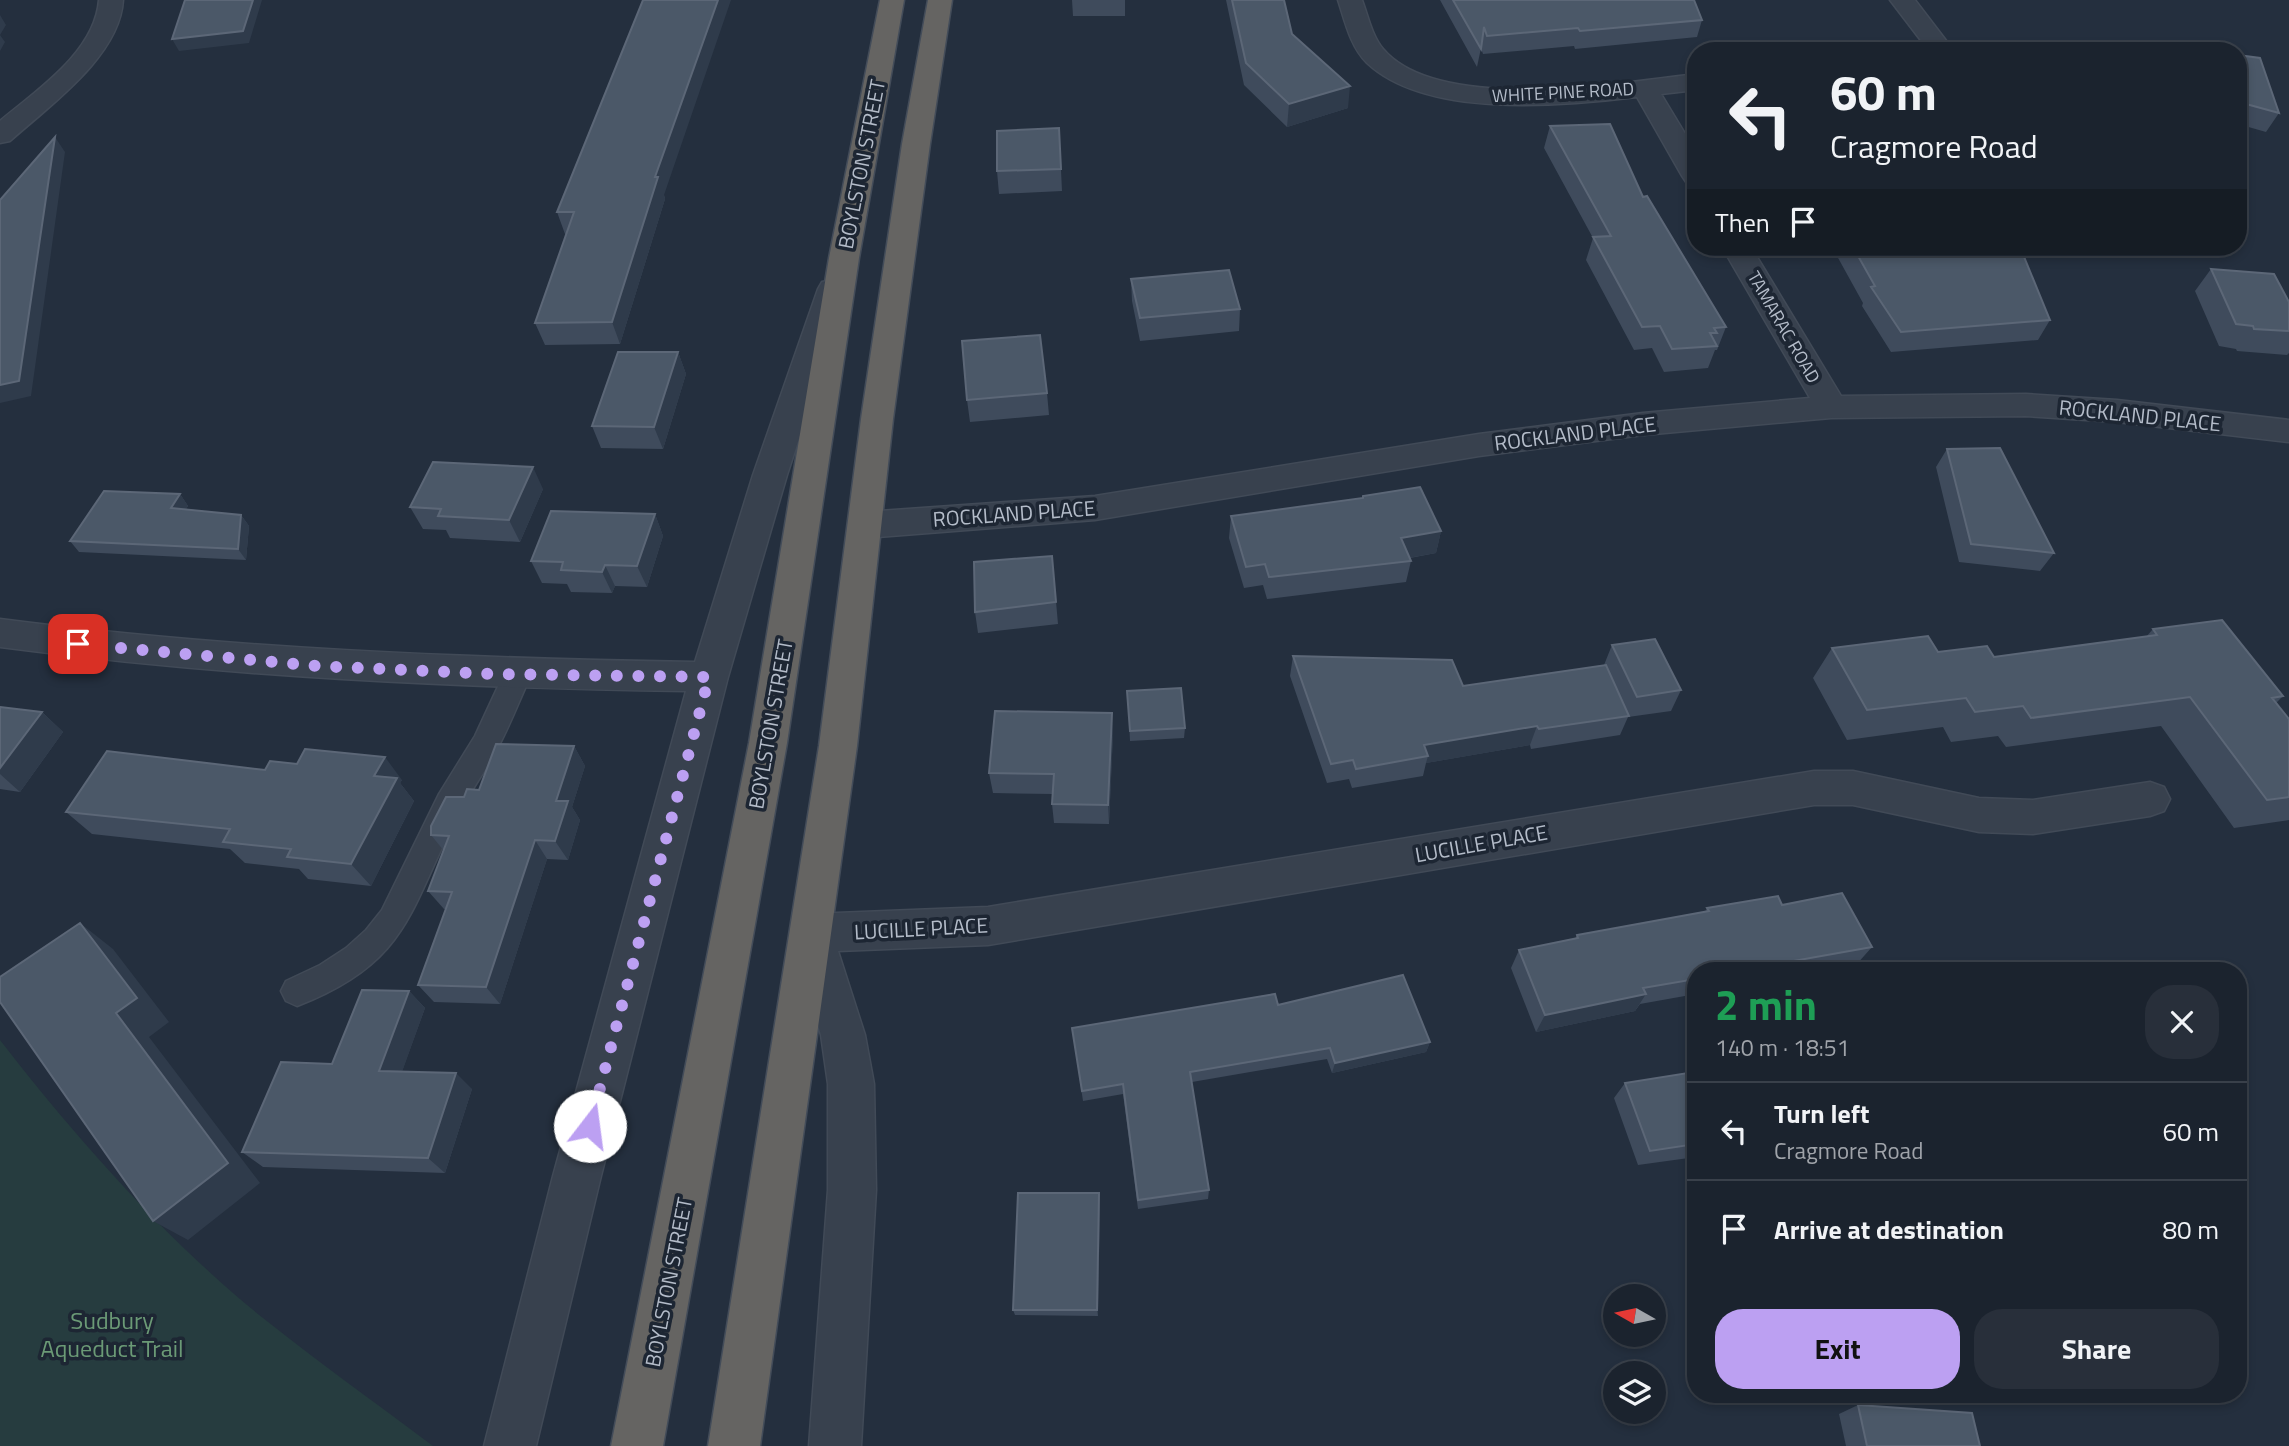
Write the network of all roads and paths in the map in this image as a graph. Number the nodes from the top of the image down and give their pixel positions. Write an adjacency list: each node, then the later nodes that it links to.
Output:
1 (111, 0): 9 (street)
2 (892, 0): 12 (highway, BOYLSTON STREET)
3 (940, 0): 15 (highway)
4 (1350, 0): 8 (street, WHITE PINE ROAD)
5 (1902, 0): 6 (street)
6 (1935, 42)
7 (1687, 83): 8 (street, WHITE PINE ROAD)
8 (1644, 87): 10 (street)
9 (0, 135)
10 (1687, 161)
11 (1742, 256): 13 (street, TAMARAC ROAD)
12 (844, 258): 18 (street); 23 (highway, BOYLSTON STREET)
13 (1831, 407): 14 (street, ROCKLAND PLACE); 15 (street, ROCKLAND PLACE)
14 (2289, 430)
15 (865, 524): 20 (highway)
16 (0, 633): 17 (street)
17 (517, 675): 18 (street); 21 (lane)
18 (709, 677): 22 (street)
19 (2150, 799): 20 (street, LUCILLE PLACE)
20 (811, 933): 24 (highway); 25 (street)
21 (297, 991)
22 (510, 1446)
23 (637, 1446)
24 (734, 1446)
25 (835, 1446)

